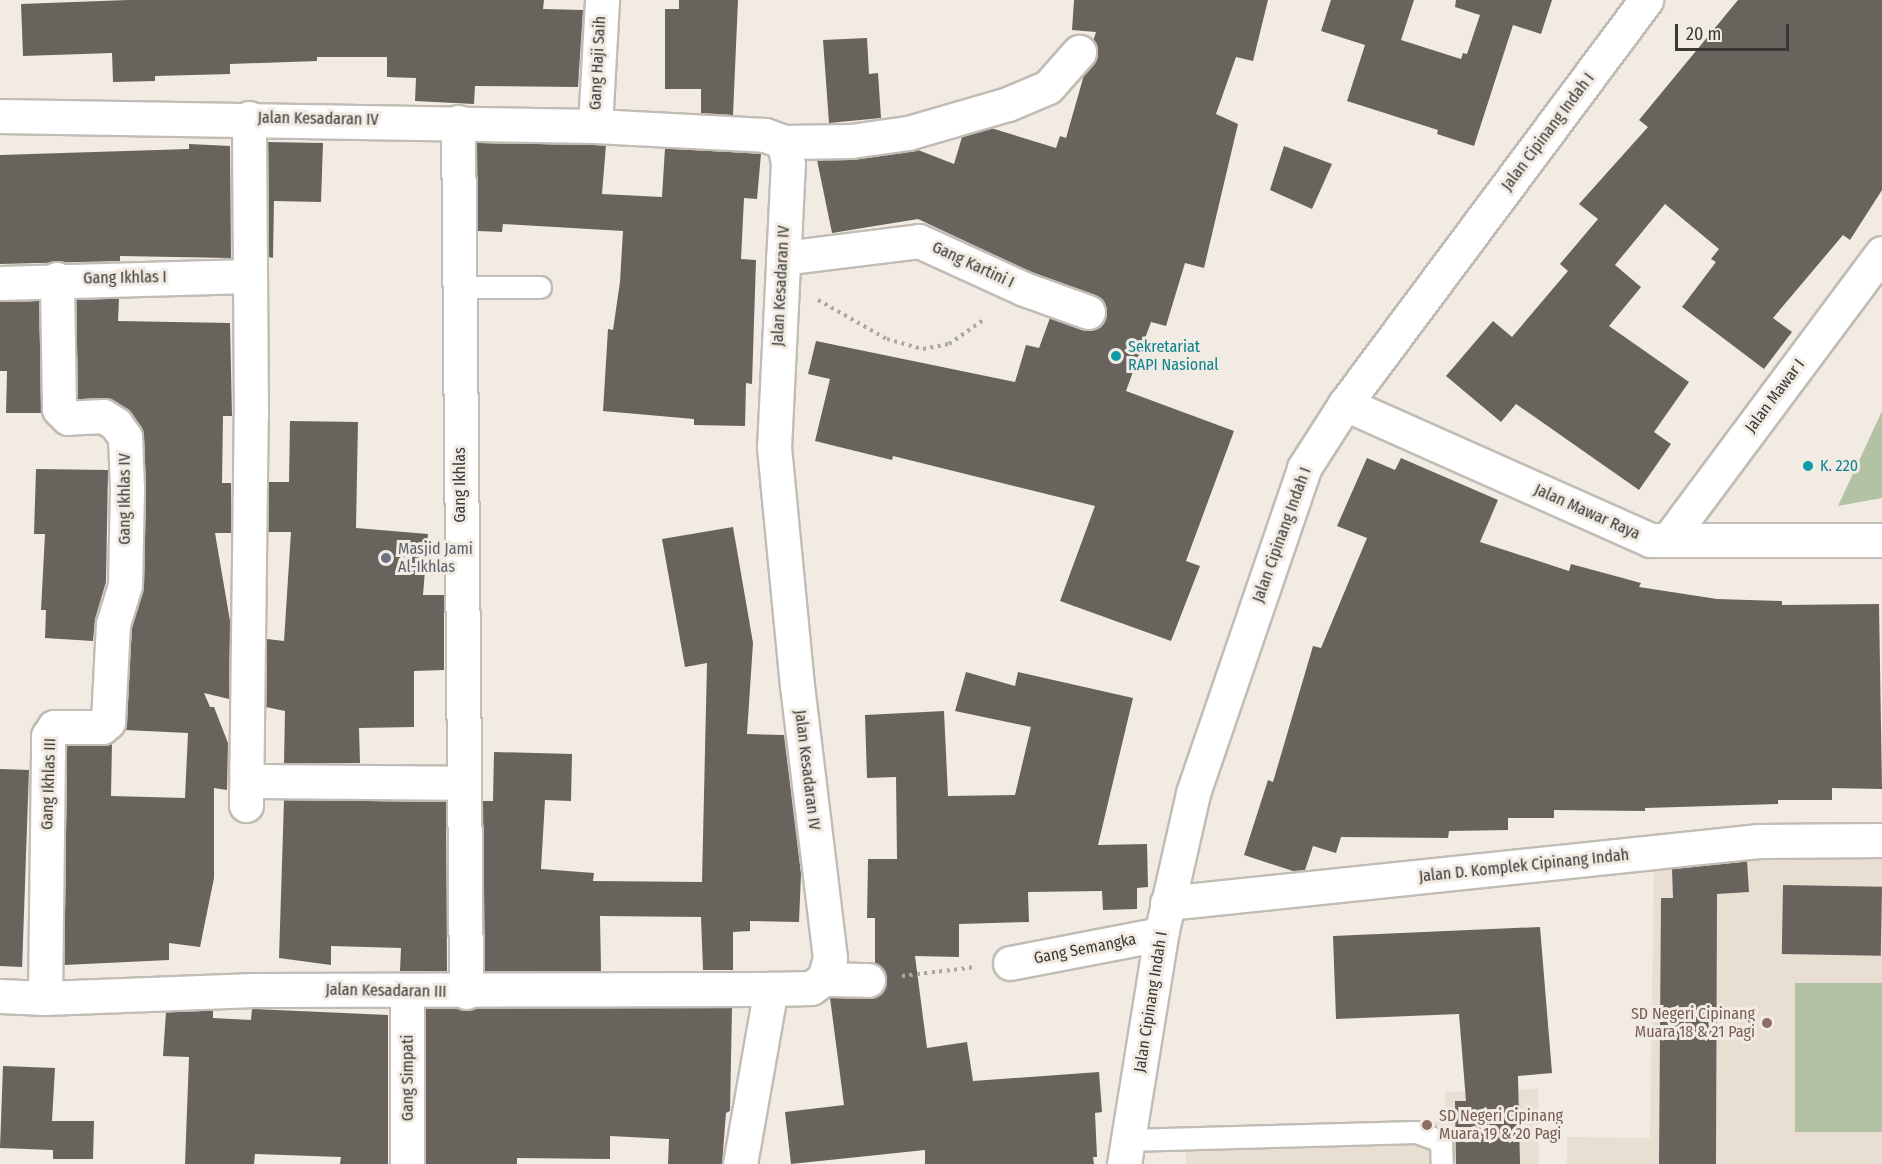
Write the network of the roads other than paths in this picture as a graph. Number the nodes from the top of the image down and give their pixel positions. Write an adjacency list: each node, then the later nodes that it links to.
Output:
1 (602, 0): 7 (street, Gang Haji Saih)
2 (1646, 0): 17 (street, Jalan Cipinang Indah I)
3 (1079, 51): 8 (street)
4 (0, 116): 5 (street, Jalan Kesadaran IV)
5 (249, 118): 6 (street, Jalan Kesadaran IV); 11 (street)
6 (458, 122): 7 (street, Jalan Kesadaran IV); 14 (street, Gang Ikhlas)
7 (595, 126): 8 (street, Jalan Kesadaran IV)
8 (784, 142): 10 (street, Jalan Kesadaran IV)
9 (1882, 253): 18 (street, Jalan Mawar I)
10 (783, 258): 16 (street, Gang Kartini I); 25 (street, Jalan Kesadaran IV)
11 (249, 276): 12 (street, Gang Ikhlas I); 21 (street)
12 (57, 279): 13 (street, Gang Ikhlas I); 20 (street, Gang Ikhlas IV)
13 (0, 283)
14 (459, 287): 15 (lane); 21 (street, Gang Ikhlas)
15 (540, 287)
16 (1088, 312)
17 (1345, 404): 18 (street, Jalan Mawar Raya); 23 (street, Jalan Cipinang Indah I)
18 (1668, 540): 19 (street, Jalan Mawar Raya)
19 (1882, 540)
20 (113, 624): 31 (street, Gang Ikhlas III)
21 (464, 783): 29 (street, Gang Ikhlas)
22 (1882, 840): 23 (street, Jalan D. Komplek Cipinang Indah)
23 (1164, 918): 24 (street, Gang Semangka); 32 (street, Jalan Cipinang Indah I)
24 (1010, 963)
25 (824, 980): 26 (street); 27 (street)
26 (868, 980)
27 (771, 989): 29 (street, Jalan Kesadaran III); 34 (street)
28 (407, 991): 29 (street, Jalan Kesadaran III); 31 (street, Jalan Kesadaran III); 33 (street, Gang Simpati)
29 (466, 992)
30 (0, 996): 31 (street, Jalan Kesadaran III)
31 (45, 998)
32 (1126, 1152): 35 (lane)
33 (407, 1164)
34 (740, 1164)
35 (1442, 1164)

